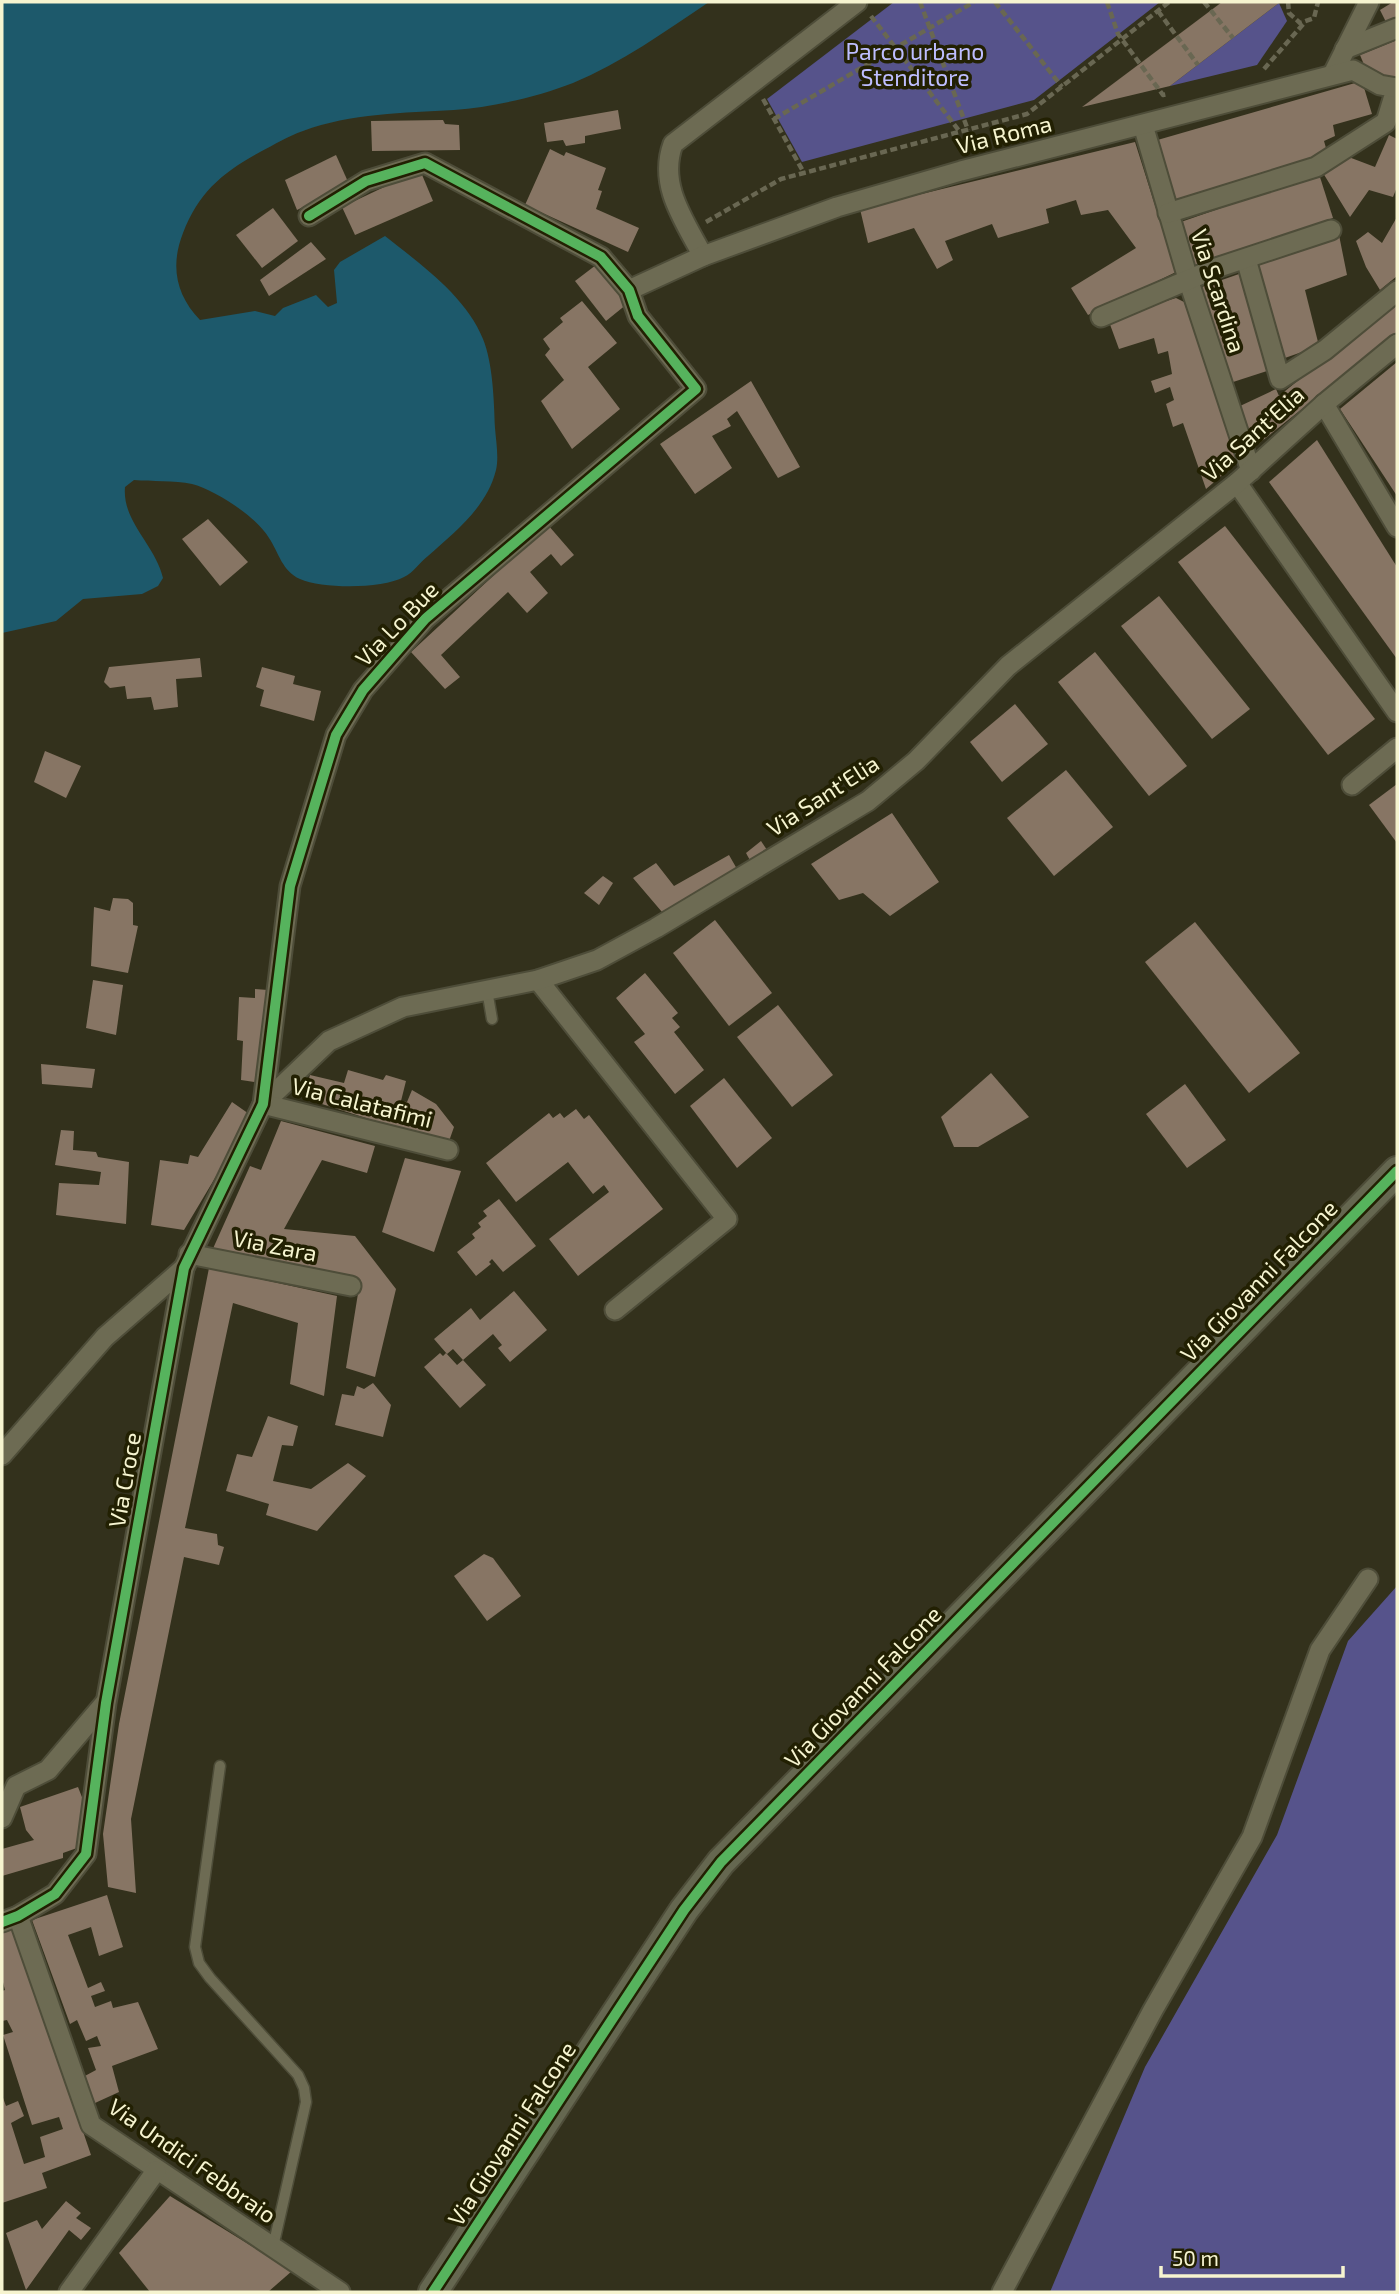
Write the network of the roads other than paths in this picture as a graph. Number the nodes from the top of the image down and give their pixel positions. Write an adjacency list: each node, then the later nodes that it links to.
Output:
1 (857, 2): 12 (street)
2 (1369, 2): 4 (street)
3 (1397, 28): 4 (street)
4 (1345, 49): 5 (street)
5 (1333, 74): 6 (street, Via Roma); 8 (street, Via Roma)
6 (1397, 88)
7 (1397, 97): 9 (street)
8 (1143, 125): 9 (street, Via Scardina); 12 (street, Via Roma)
9 (1168, 213): 14 (street, Via Scardina)
10 (309, 216): 15 (street)
11 (1331, 230): 13 (street)
12 (703, 256): 15 (street, Via Roma)
13 (1246, 259): 14 (street); 16 (street)
14 (1189, 282): 17 (street); 20 (street, Via Scardina)
15 (629, 290): 28 (street, Via Lo Bue)
16 (1397, 291)
17 (1101, 317)
18 (1397, 344): 19 (street, Via Sant'Elia)
19 (1324, 404): 20 (street, Via Sant'Elia); 21 (street)
20 (1244, 477): 22 (street, Via Scardina); 25 (street, Via Sant'Elia)
21 (1397, 527)
22 (1397, 712)
23 (1397, 748): 24 (street)
24 (1352, 785)
25 (538, 980): 26 (street, Via Sant'Elia); 33 (street)
26 (487, 990): 27 (lane); 28 (street, Via Sant'Elia)
27 (492, 1019)
28 (263, 1104): 29 (street, Via Calatafimi); 31 (street, Via Croce)
29 (448, 1150)
30 (1397, 1171): 44 (street, Via Giovanni Falcone)
31 (186, 1261): 32 (street, Via Zara); 34 (street); 36 (street, Via Croce)
32 (351, 1286)
33 (615, 1310)
34 (2, 1455)
35 (1368, 1579): 45 (street)
36 (106, 1703): 38 (street); 39 (street, Via Croce)
37 (220, 1766): 41 (lane)
38 (2, 1818)
39 (10, 1919): 40 (street, Via Undici Febbraio)
40 (156, 2171): 41 (street, Via Undici Febbraio); 42 (street)
41 (273, 2248): 43 (street, Via Undici Febbraio)
42 (69, 2292)
43 (340, 2292)
44 (433, 2292)
45 (1002, 2292)

